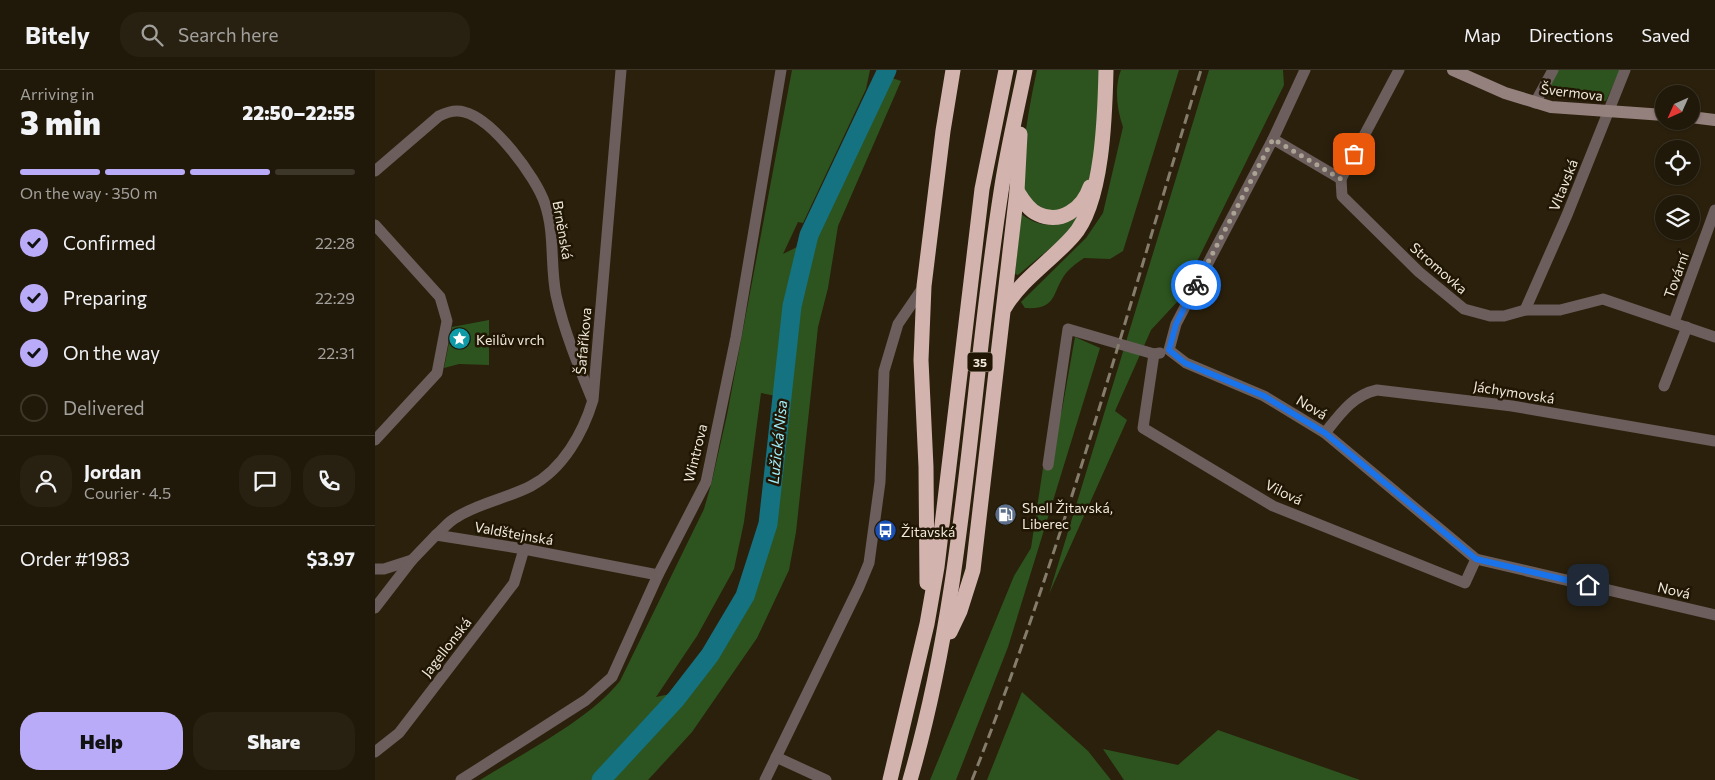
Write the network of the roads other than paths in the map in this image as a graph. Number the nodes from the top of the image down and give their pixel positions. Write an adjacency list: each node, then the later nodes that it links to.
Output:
1 (621, 70): 33 (street, Šafaříkova)
2 (781, 70): 43 (street, Wintrova)
3 (953, 70): 24 (highway)
4 (1006, 70): 46 (highway, 35)
5 (1305, 70): 17 (street)
6 (1399, 70): 20 (street)
7 (1453, 70): 12 (street, Švermova)
8 (1553, 70): 12 (street)
9 (1625, 70): 13 (street, Vltavská)
10 (1107, 72): 19 (highway)
11 (1025, 73): 21 (highway); 47 (highway, 35)
12 (1535, 103): 13 (street, Švermova)
13 (1609, 112): 14 (street, Švermova); 25 (street, Vltavská)
14 (1655, 115)
15 (1700, 118): 16 (street)
16 (1715, 120)
17 (1273, 139): 20 (street); 30 (street)
18 (375, 170): 33 (street, Brněnská)
19 (1099, 170): 21 (highway); 26 (highway)
20 (1341, 179): 25 (street, Stromovka)
21 (1017, 191): 26 (highway)
22 (1715, 210): 27 (street, Tovární)
23 (375, 225): 35 (street)
24 (924, 286): 46 (highway); 49 (street)
25 (1525, 310): 27 (street, Stromovka)
26 (1003, 311): 47 (highway)
27 (1674, 322): 28 (street, Stromovka)
28 (1687, 327): 29 (street, Stromovka); 32 (street)
29 (1715, 337)
30 (1169, 350): 31 (street); 34 (street, Nová)
31 (1154, 354): 37 (street); 40 (street, Vilová)
32 (1664, 386)
33 (593, 400): 38 (street, Šafaříkova)
34 (1325, 433): 36 (street, Jáchymovská); 40 (street, Nová)
35 (375, 440)
36 (1715, 441)
37 (1048, 465)
38 (436, 535): 39 (street, Valdštejnská); 41 (street)
39 (523, 549): 43 (street, Valdštejnská); 48 (street, Jagellonská)
40 (1476, 559): 45 (street, Nová)
41 (412, 560): 42 (street); 44 (street)
42 (375, 570)
43 (658, 575): 52 (street, Wintrova)
44 (375, 608)
45 (1715, 615)
46 (927, 624): 50 (highway, 35)
47 (942, 649): 51 (highway, 35)
48 (375, 752)
49 (776, 757): 53 (street); 54 (street)
50 (892, 774)
51 (910, 778)
52 (461, 780)
53 (765, 780)
54 (826, 780)

